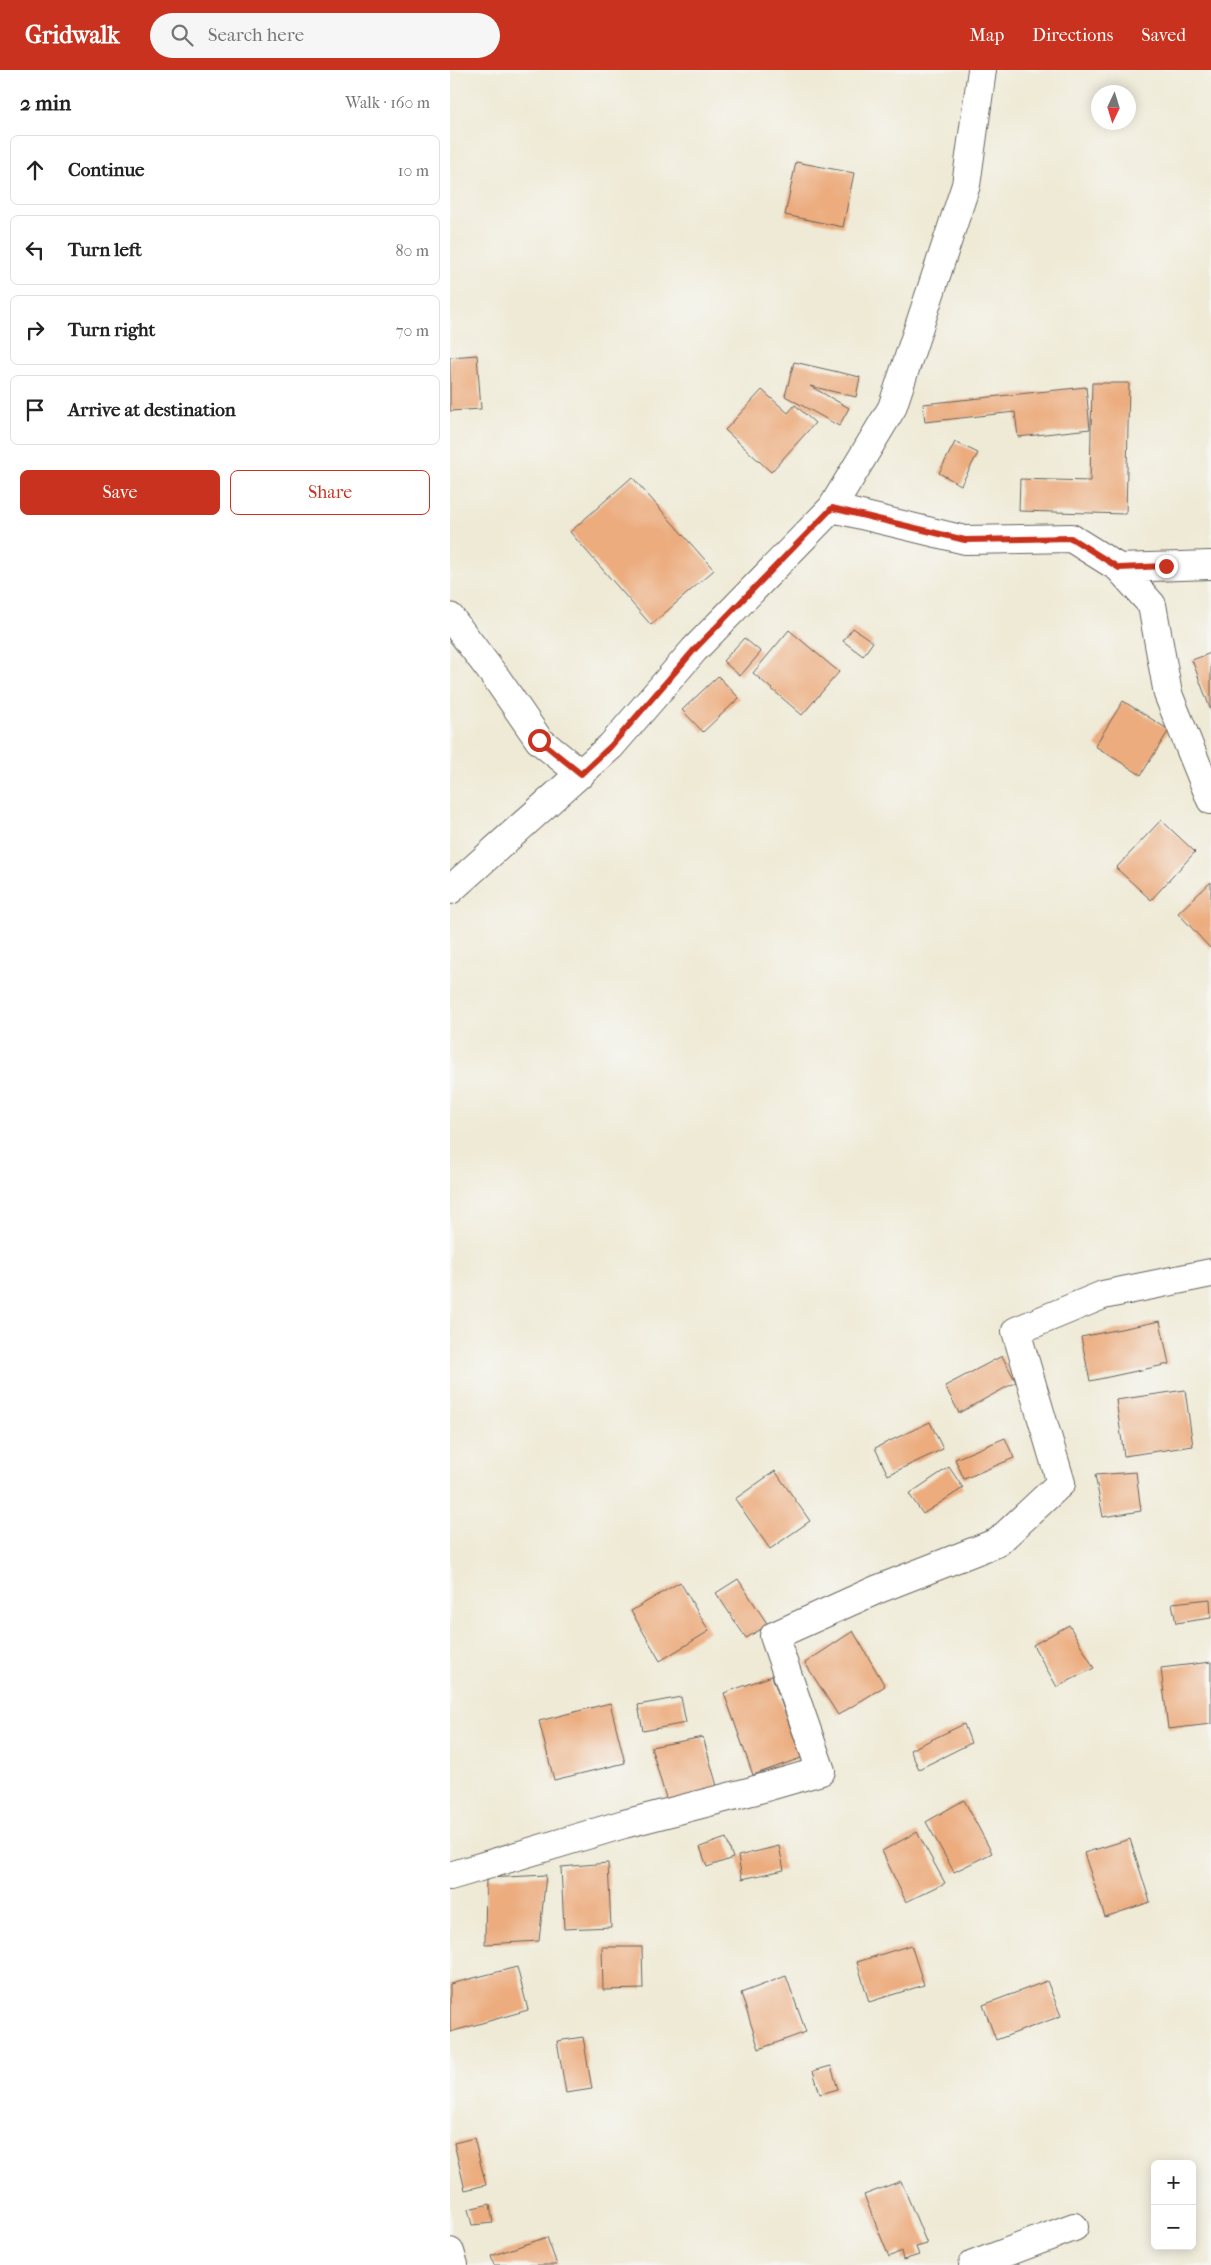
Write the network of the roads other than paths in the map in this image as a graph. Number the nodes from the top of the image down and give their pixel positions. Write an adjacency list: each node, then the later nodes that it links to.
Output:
1 (982, 70): 2 (street)
2 (832, 508): 4 (street); 6 (street)
3 (1211, 565): 4 (street)
4 (1119, 568): 7 (street)
5 (450, 617): 6 (street)
6 (581, 774): 8 (street)
7 (1211, 800)
8 (450, 890)
9 (1211, 1274): 10 (street)
10 (450, 1876)
11 (1074, 2227): 14 (street)
12 (450, 2252): 13 (street)
13 (454, 2265)
14 (973, 2265)

